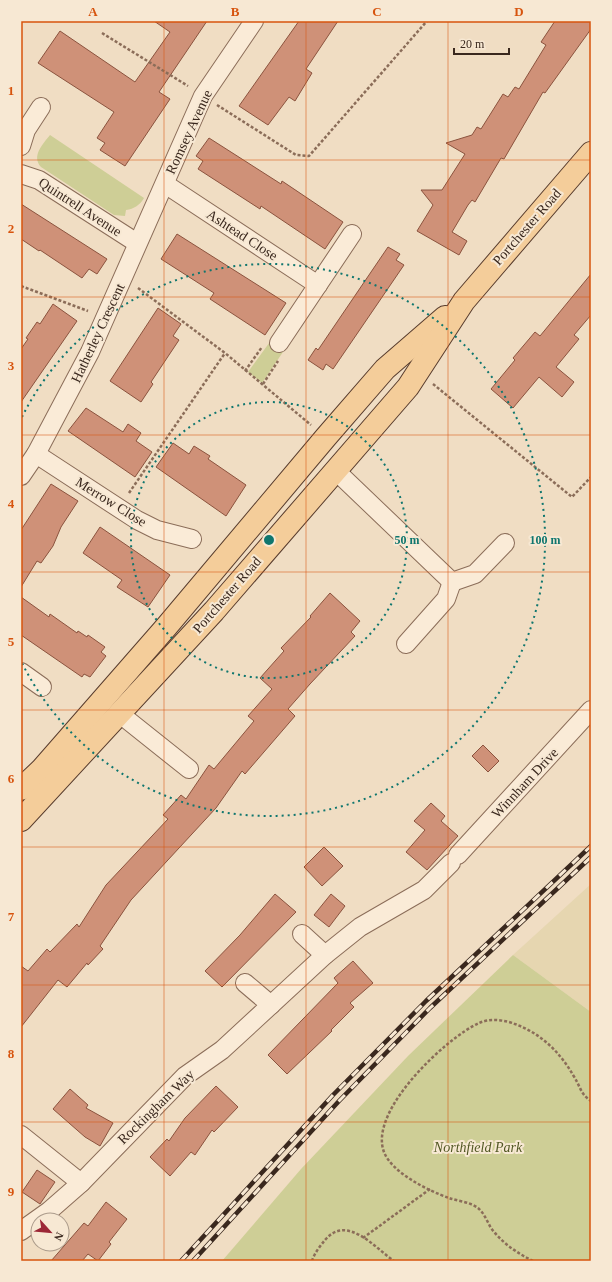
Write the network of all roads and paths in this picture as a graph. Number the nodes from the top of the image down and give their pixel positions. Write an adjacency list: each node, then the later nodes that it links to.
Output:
1 (254, 21): 4 (street, Romsey Avenue)
2 (426, 21): 4 (path)
3 (102, 33): 4 (path)
4 (203, 96): 9 (street, Romsey Avenue)
5 (41, 107): 6 (street)
6 (21, 146)
7 (591, 153): 15 (main road, Portchester Road)
8 (21, 173): 11 (street, Quintrell Avenue)
9 (165, 184): 11 (street, Hatherley Crescent); 13 (street, Ashtead Close)
10 (352, 234): 13 (street)
11 (137, 243): 12 (street, Hatherley Crescent)
12 (124, 277): 16 (street, Hatherley Crescent); 18 (path)
13 (318, 285): 17 (street)
14 (21, 286): 16 (path)
15 (464, 301): 20 (main road, Portchester Road); 21 (main road, Portchester Road)
16 (105, 317): 22 (street, Hatherley Crescent)
17 (278, 343): 19 (path)
18 (225, 353): 19 (path); 26 (path)
19 (245, 371): 21 (path)
20 (408, 387): 23 (main road, Portchester Road); 25 (path)
21 (326, 437): 36 (main road, Portchester Road)
22 (36, 454): 24 (street, Hatherley Crescent); 26 (street, Merrow Close)
23 (335, 470): 29 (street); 34 (main road, Portchester Road)
24 (21, 476)
25 (591, 476)
26 (118, 508): 27 (street, Merrow Close)
27 (192, 539)
28 (505, 544): 29 (street)
29 (452, 582): 30 (street)
30 (406, 644)
31 (21, 672): 32 (street)
32 (42, 687)
33 (591, 710): 38 (street, Winnham Drive)
34 (120, 714): 35 (street); 37 (main road, Portchester Road)
35 (190, 769)
36 (21, 789)
37 (21, 820)
38 (454, 859): 40 (street, Rockingham Way)
39 (302, 934): 40 (street)
40 (325, 955): 42 (street, Rockingham Way)
41 (245, 983): 42 (street)
42 (271, 1005): 45 (street, Rockingham Way)
43 (591, 1101): 46 (path)
44 (21, 1135): 45 (street)
45 (81, 1183): 47 (street, Rockingham Way)
46 (430, 1189): 48 (path); 51 (path)
47 (21, 1232)
48 (363, 1238): 49 (path); 50 (path)
49 (312, 1261)
50 (394, 1261)
51 (533, 1261)

